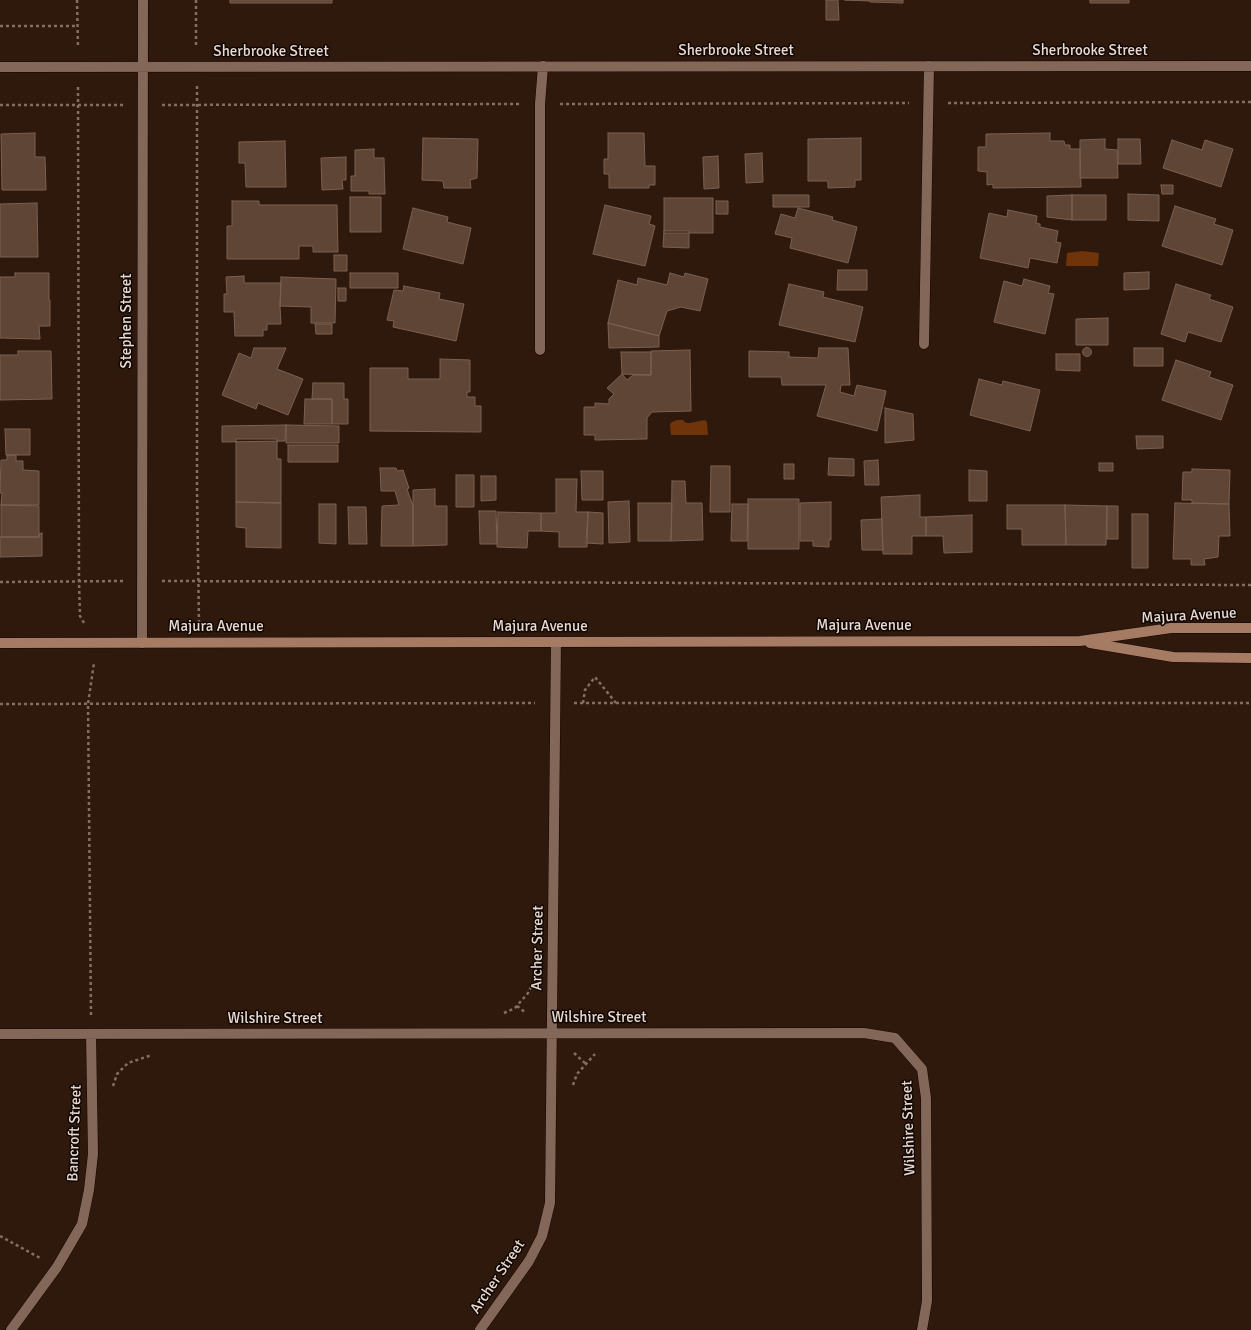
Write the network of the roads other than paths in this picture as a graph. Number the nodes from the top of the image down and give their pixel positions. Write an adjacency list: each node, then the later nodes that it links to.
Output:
1 (143, 0): 6 (street, Stephen Street)
2 (543, 66): 3 (street, Sherbrooke Street); 6 (street, Sherbrooke Street); 8 (street)
3 (929, 66): 4 (street, Sherbrooke Street); 7 (street)
4 (1251, 66)
5 (0, 67): 6 (street, Sherbrooke Street)
6 (143, 67): 11 (street, Stephen Street)
7 (924, 344)
8 (540, 350)
9 (1251, 628): 10 (main road, Majura Avenue)
10 (1080, 641): 12 (main road, Majura Avenue); 14 (main road, Majura Avenue)
11 (142, 642): 12 (main road, Majura Avenue); 13 (main road, Majura Avenue)
12 (556, 642): 15 (street, Archer Street)
13 (0, 643)
14 (1251, 658)
15 (552, 1033): 17 (street, Wilshire Street); 19 (street, Archer Street); 20 (street, Wilshire Street)
16 (0, 1034): 17 (street, Wilshire Street)
17 (91, 1034): 18 (street, Bancroft Street)
18 (11, 1330)
19 (480, 1330)
20 (922, 1330)

